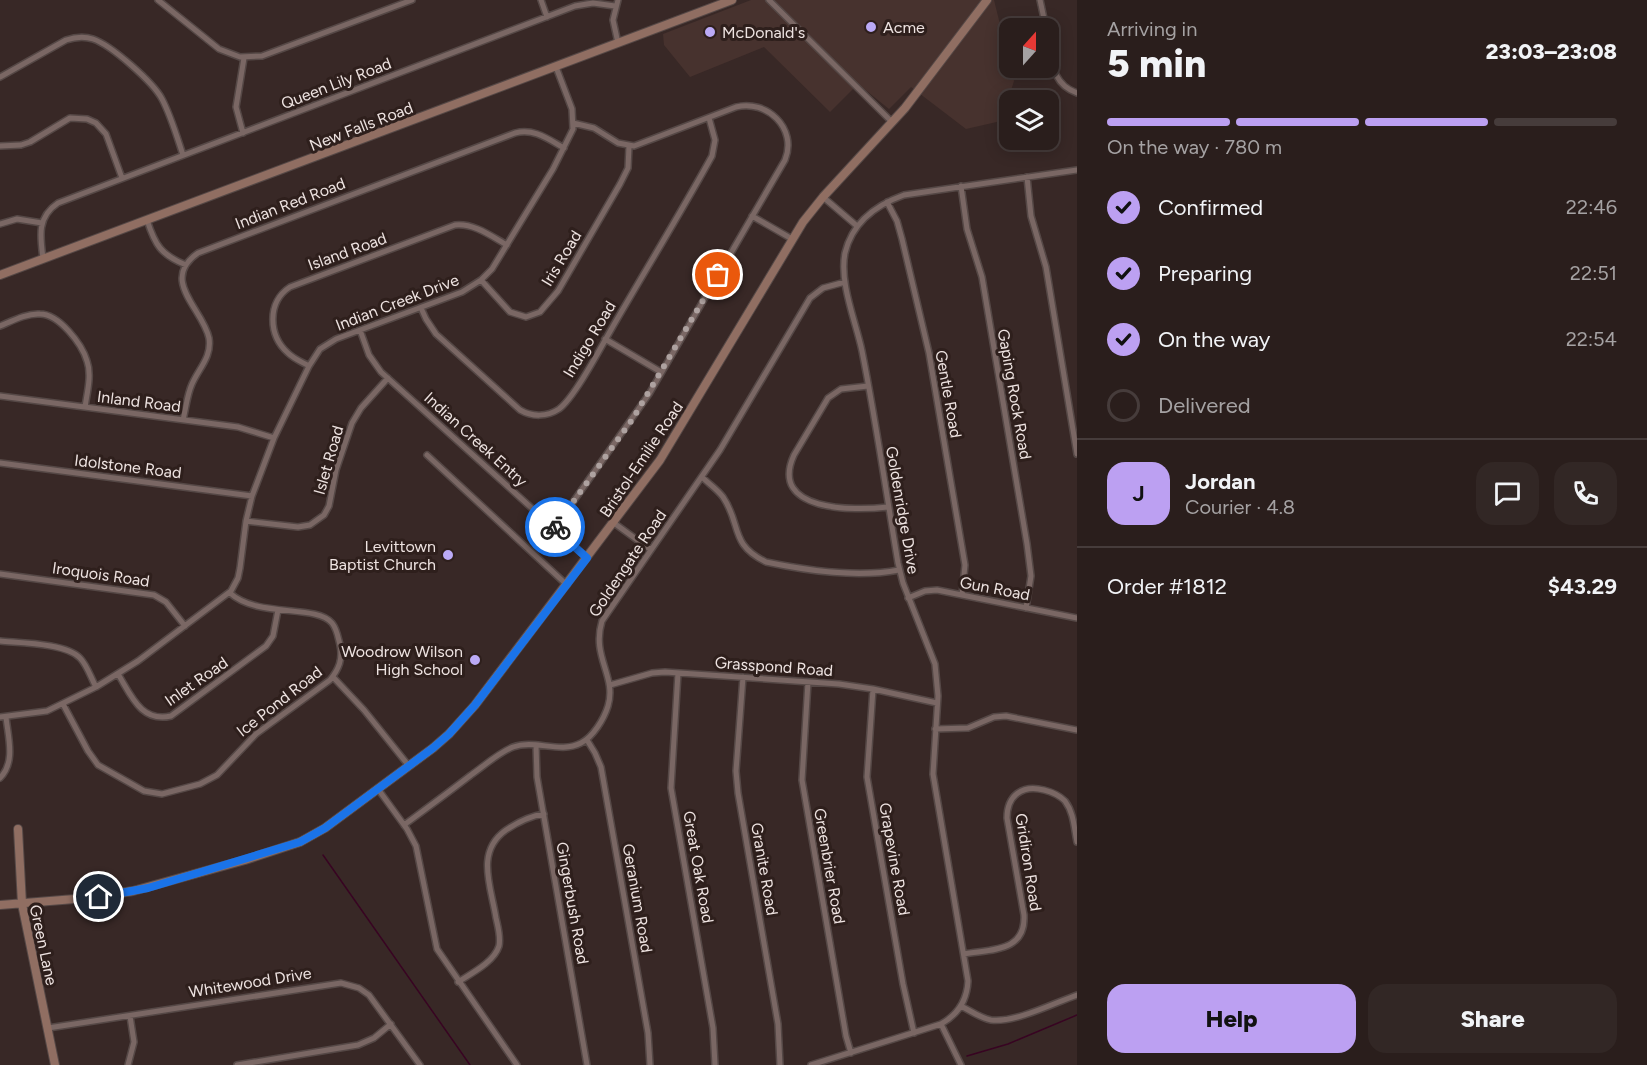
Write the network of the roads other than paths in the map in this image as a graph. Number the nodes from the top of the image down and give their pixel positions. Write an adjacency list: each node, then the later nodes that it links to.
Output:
1 (158, 0): 13 (street)
2 (412, 0): 13 (street)
3 (541, 0): 10 (street)
4 (618, 0): 9 (street)
5 (732, 0): 12 (street, New Falls Road)
6 (769, 0): 19 (street)
7 (987, 0): 19 (street, Bristol-Emilie Road)
8 (1040, 0): 11 (street)
9 (615, 6): 10 (street, Queen Lily Road); 12 (street)
10 (547, 17): 21 (street, Queen Lily Road)
11 (1044, 18)
12 (618, 43): 14 (street, New Falls Road)
13 (244, 58): 21 (street)
14 (556, 67): 20 (street); 33 (street, New Falls Road)
15 (0, 77): 25 (street)
16 (1058, 78): 17 (street)
17 (1077, 93)
18 (709, 118): 23 (street); 32 (street); 47 (street, Indigo Road)
19 (892, 122): 30 (street, Bristol-Emilie Road)
20 (573, 123): 23 (street); 24 (street, Indian Creek Drive)
21 (243, 133): 25 (street, Queen Lily Road)
22 (0, 146): 28 (street)
23 (629, 146): 42 (street, Iris Road)
24 (564, 148): 38 (street, Indian Creek Drive); 40 (street, Indian Red Road)
25 (183, 155): 28 (street, Queen Lily Road)
26 (1077, 170): 27 (street, Goldenridge Drive)
27 (1027, 177): 29 (street, Goldenridge Drive); 56 (street)
28 (122, 178): 34 (street, Queen Lily Road)
29 (961, 186): 31 (street, Goldenridge Drive); 73 (street, Gaping Rock Road)
30 (823, 197): 36 (street); 37 (street, Bristol-Emilie Road)
31 (887, 202): 36 (street, Goldenridge Drive); 71 (street, Gentle Road)
32 (752, 216): 37 (street); 49 (street)
33 (147, 220): 39 (street, New Falls Road); 40 (street)
34 (42, 223): 35 (street); 39 (street)
35 (0, 224)
36 (857, 226): 43 (street, Goldenridge Drive)
37 (792, 239): 63 (street, Bristol-Emilie Road)
38 (507, 246): 42 (street, Indian Creek Drive); 48 (street, Island Road)
39 (43, 258): 41 (street, New Falls Road)
40 (186, 265): 54 (street)
41 (0, 275)
42 (481, 280): 44 (street, Indian Creek Drive)
43 (845, 282): 51 (street, Goldenridge Drive); 59 (street, Goldengate Road)
44 (421, 308): 46 (street, Indian Creek Drive); 47 (street, Indigo Road)
45 (0, 326): 53 (street)
46 (360, 330): 48 (street, Indian Creek Drive); 50 (street, Indian Creek Entry)
47 (606, 339): 49 (street)
48 (309, 366): 55 (street, Indian Creek Drive)
49 (661, 372): 64 (street)
50 (388, 378): 62 (street, Islet Road); 64 (street, Indian Creek Entry)
51 (868, 386): 61 (street, Goldenridge Drive); 61 (street)
52 (0, 396): 53 (street, Inland Road)
53 (85, 407): 54 (street, Inland Road)
54 (183, 420): 55 (street, Inland Road)
55 (274, 438): 60 (street, Indian Creek Drive)
56 (1077, 454)
57 (427, 455): 69 (street)
58 (0, 463): 60 (street, Idolstone Road)
59 (702, 477): 65 (street, Goldengate Road); 67 (street)
60 (252, 496): 62 (street, Indian Creek Drive)
61 (888, 507): 67 (street, Goldenridge Drive)
62 (246, 521): 70 (street, Indian Creek Drive)
63 (614, 523): 65 (street); 66 (street, Bristol-Emilie Road)
64 (554, 528): 66 (street, Indian Creek Entry)
65 (651, 550): 83 (street, Goldengate Road)
66 (587, 558): 69 (street, Bristol-Emilie Road)
67 (899, 570): 72 (street, Goldenridge Drive)
68 (0, 574): 76 (street, Iroquois Road)
69 (567, 585): 93 (street, Bristol-Emilie Road)
70 (230, 593): 74 (street, Ice Pond Road); 76 (street)
71 (962, 595): 72 (street, Gun Road); 73 (street, Gun Road)
72 (908, 598): 86 (street, Goldenridge Drive)
73 (1026, 608): 75 (street, Gun Road)
74 (278, 610): 79 (street, Inlet Road); 80 (street, Ice Pond Road)
75 (1077, 618)
76 (185, 626): 79 (street)
77 (0, 641): 84 (street)
78 (678, 673): 81 (street, Grasspond Road); 83 (street, Grasspond Road); 119 (street, Great Oak Road)
79 (118, 674): 84 (street)
80 (333, 677): 87 (street, Ice Pond Road); 93 (street)
81 (743, 677): 82 (street, Grasspond Road); 120 (street, Granite Road)
82 (808, 682): 85 (street, Grasspond Road); 111 (street, Greenbrier Road)
83 (610, 685): 91 (street, Goldengate Road)
84 (96, 687): 87 (street)
85 (873, 689): 86 (street, Grasspond Road); 110 (street, Grapevine Road)
86 (937, 703): 89 (street, Goldenridge Drive)
87 (63, 705): 88 (street)
88 (3, 717): 94 (street)
89 (935, 729): 90 (street); 102 (street, Goldenridge Drive)
90 (1077, 730)
91 (587, 740): 92 (street); 118 (street, Geranium Road)
92 (536, 745): 96 (street, Gingerbush Road); 97 (street)
93 (409, 766): 95 (street, Bristol-Emilie Road)
94 (0, 778)
95 (378, 789): 97 (street); 100 (street, Bristol-Emilie Road)
96 (544, 814): 103 (street); 117 (street, Gingerbush Road)
97 (404, 825): 103 (street)
98 (18, 829): 100 (street, Green Lane)
99 (1077, 842): 102 (street, Gridiron Road)
100 (22, 904): 101 (street, Bristol-Emilie Road); 109 (street, Green Lane)
101 (0, 905)
102 (964, 954): 105 (street, Goldenridge Drive)
103 (458, 982): 116 (street)
104 (1077, 995): 105 (street)
105 (961, 1006): 108 (street)
106 (130, 1016): 107 (street, Whitewood Drive); 109 (street, Whitewood Drive); 113 (street)
107 (391, 1024): 114 (street); 115 (street, Whitewood Drive)
108 (941, 1024): 110 (street); 122 (street)
109 (48, 1028): 112 (street, Green Lane)
110 (914, 1033): 111 (street)
111 (851, 1053): 121 (street)
112 (55, 1065)
113 (128, 1065)
114 (237, 1065)
115 (420, 1065)
116 (517, 1065)
117 (587, 1065)
118 (650, 1065)
119 (715, 1065)
120 (780, 1065)
121 (811, 1065)
122 (961, 1065)

